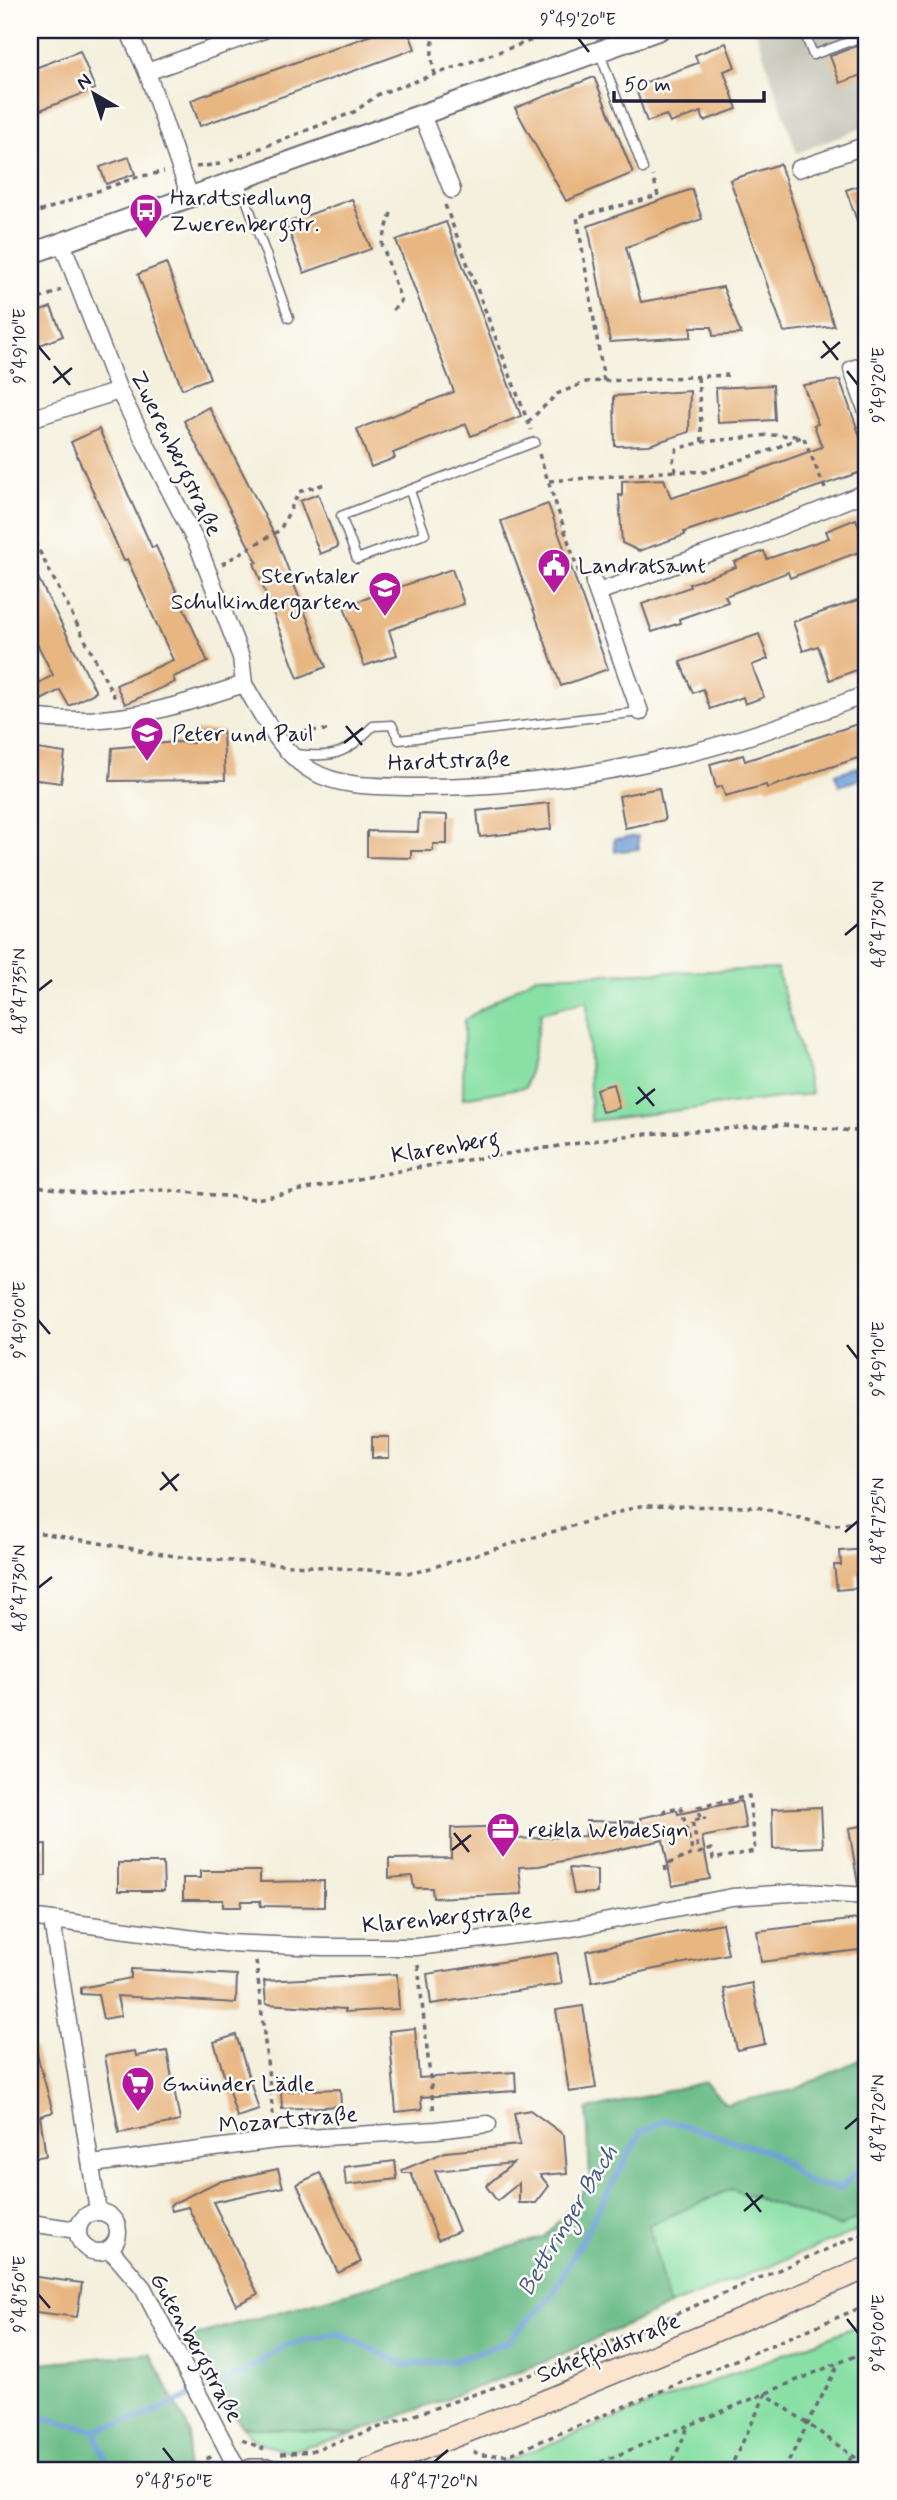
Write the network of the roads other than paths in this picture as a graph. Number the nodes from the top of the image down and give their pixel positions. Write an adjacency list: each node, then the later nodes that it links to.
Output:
1 (128, 30): 7 (street)
2 (264, 30): 7 (street)
3 (659, 30): 6 (street)
4 (817, 30): 5 (lane)
5 (867, 35)
6 (599, 51): 8 (street); 10 (lane)
7 (147, 72): 14 (street)
8 (422, 115): 12 (street); 13 (street)
9 (867, 145): 11 (street)
10 (643, 169)
11 (799, 169)
12 (239, 180): 14 (street); 17 (lane)
13 (447, 192)
14 (190, 197): 15 (street)
15 (62, 243): 16 (street); 19 (street, Zwerenbergstraße)
16 (30, 254)
17 (289, 318)
18 (867, 364): 20 (street)
19 (119, 391): 21 (street); 25 (street, Zwerenbergstraße)
20 (867, 412)
21 (30, 419)
22 (535, 442): 23 (lane)
23 (410, 491): 23 (lane)
24 (867, 492): 27 (street)
25 (244, 684): 28 (street); 29 (street, Hardtstraße)
26 (867, 694): 29 (street, Hardtstraße)
27 (640, 712): 29 (lane)
28 (30, 717)
29 (292, 754)
30 (867, 1896): 32 (street, Klarenbergstraße)
31 (30, 1917): 32 (street, Klarenbergstraße)
32 (52, 1921): 34 (street)
33 (488, 2124): 34 (street, Mozartstraße)
34 (92, 2164): 35 (street)
35 (98, 2211): 37 (street); 38 (street)
36 (30, 2223): 37 (street)
37 (77, 2230): 38 (street)
38 (110, 2249): 42 (street, Gutenbergstraße)
39 (867, 2269): 41 (main road, Scheffoldstraße)
40 (270, 2458): 43 (main road)
41 (373, 2469)
42 (238, 2470)
43 (251, 2470)

